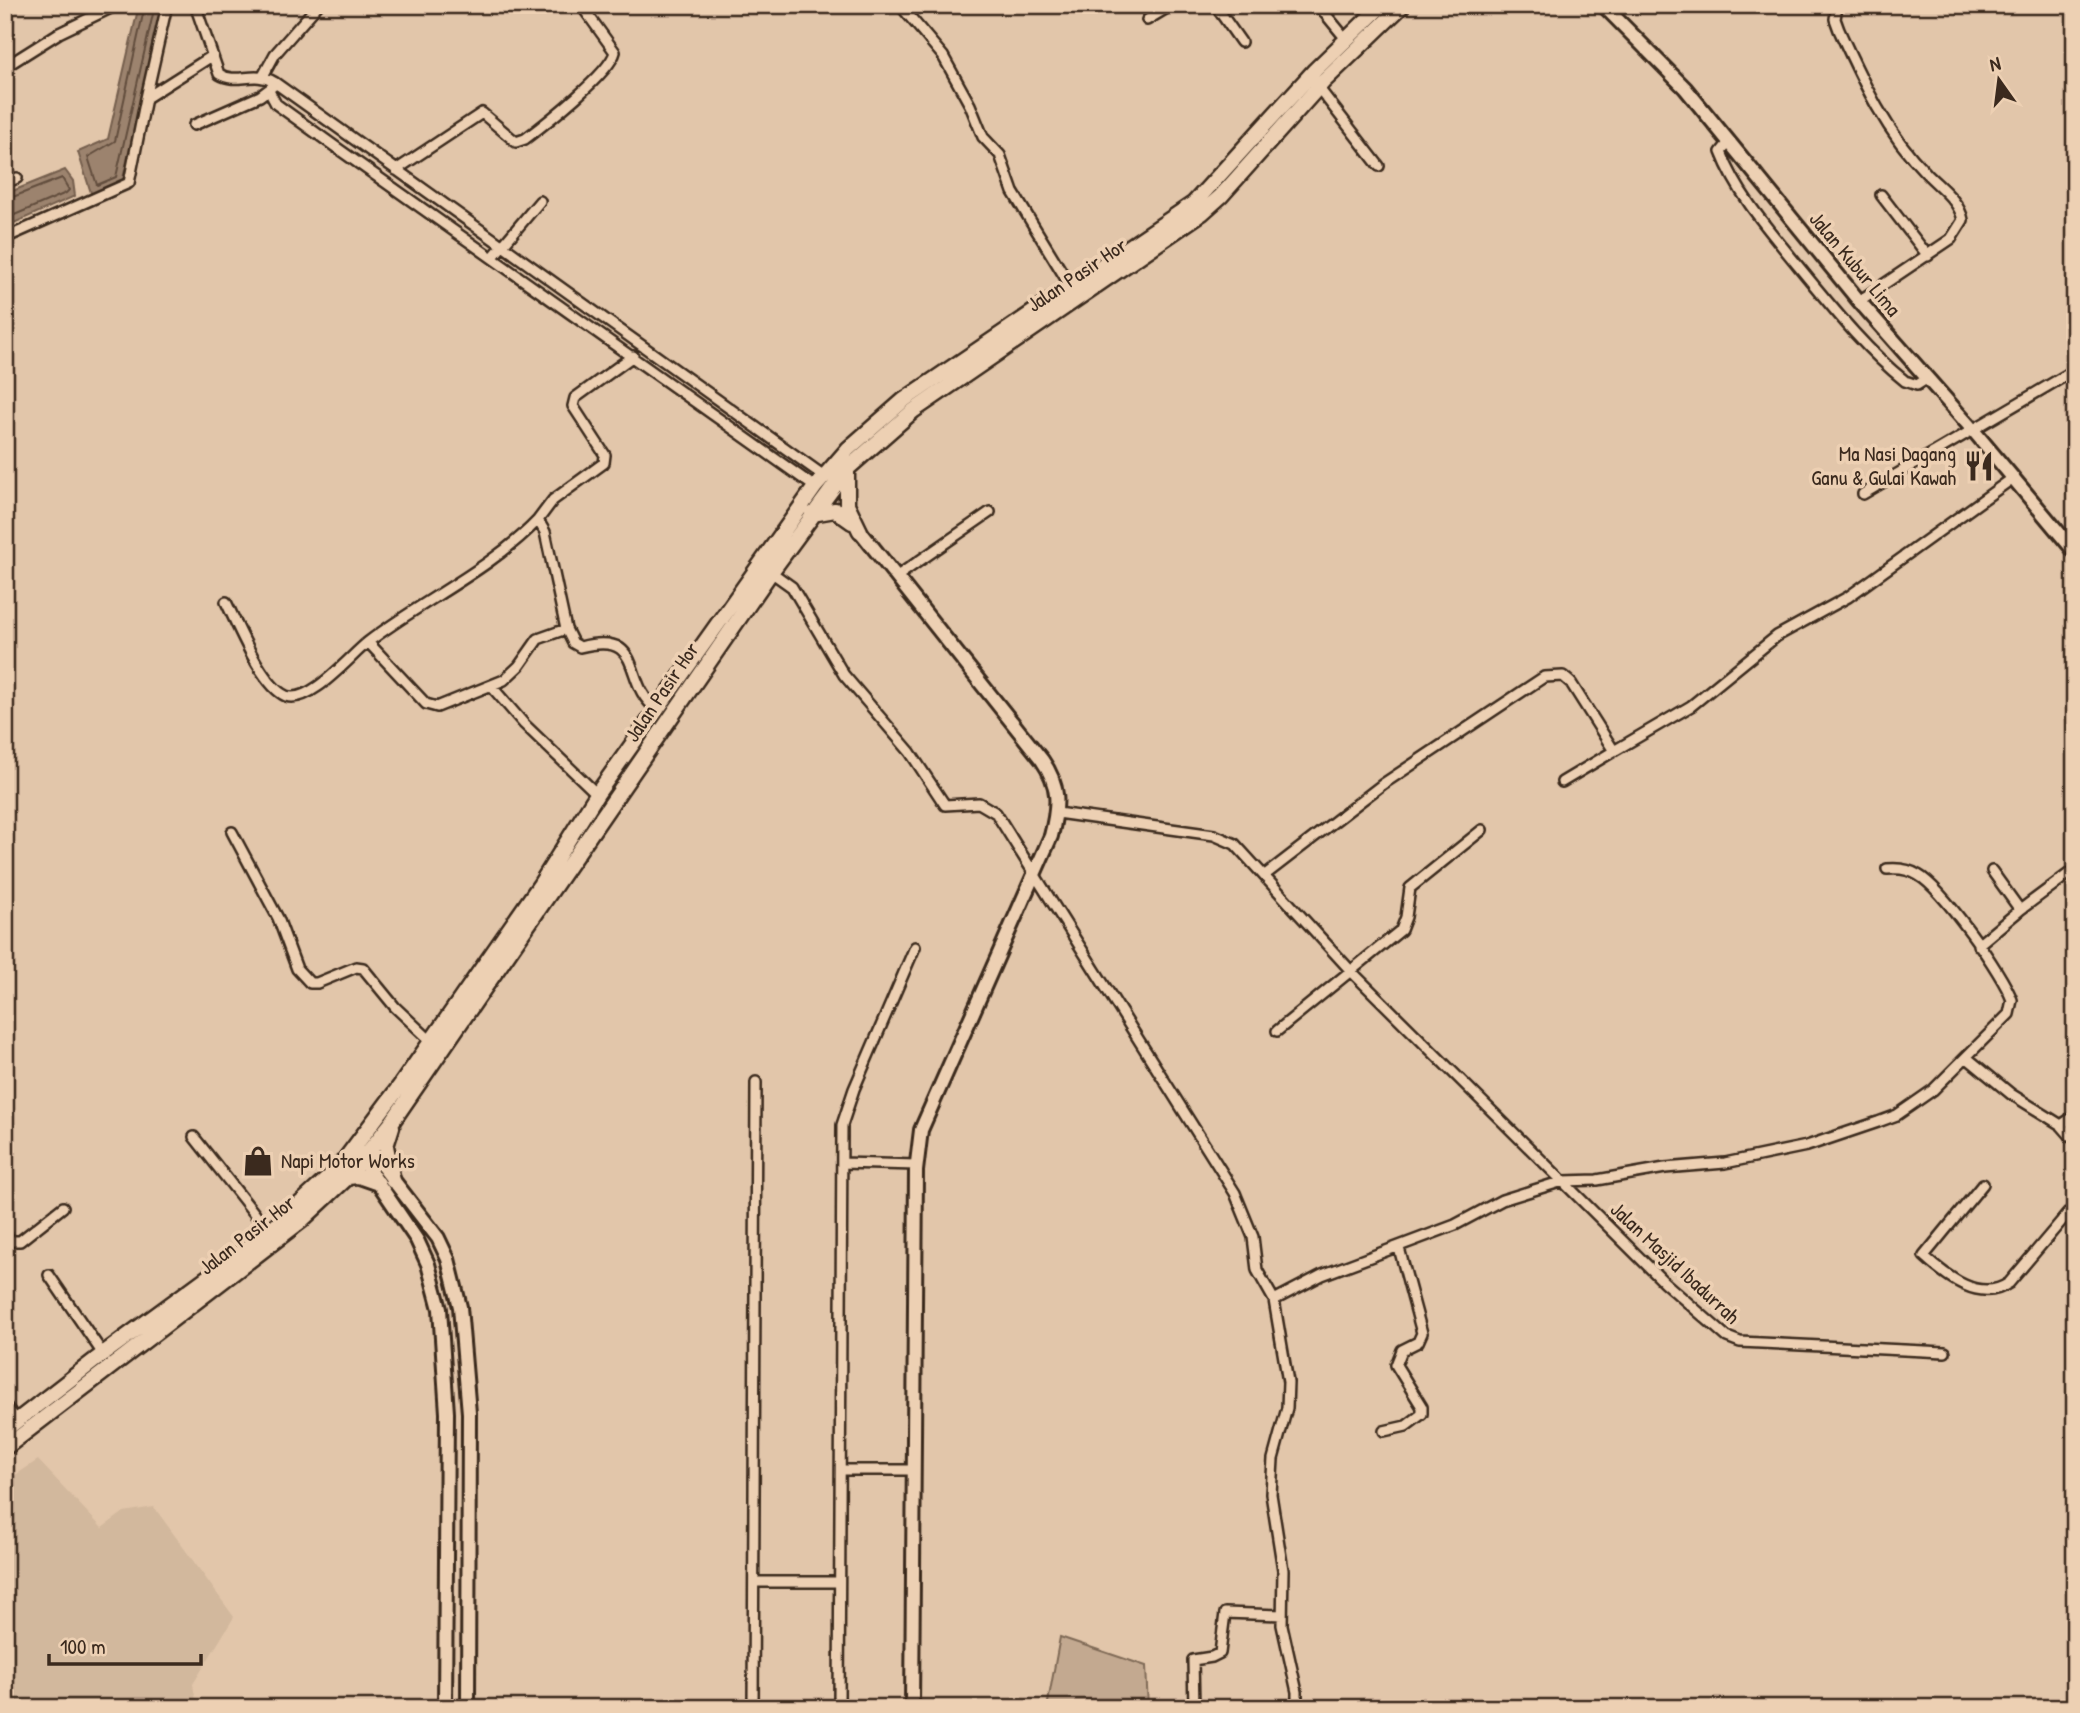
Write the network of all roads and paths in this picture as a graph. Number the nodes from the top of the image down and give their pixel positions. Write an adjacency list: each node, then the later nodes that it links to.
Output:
1 (117, 5): 18 (street)
2 (167, 5): 23 (street)
3 (195, 5): 17 (street)
4 (318, 5): 19 (street)
5 (581, 5): 27 (street)
6 (900, 5): 36 (street)
7 (1172, 5): 14 (street)
8 (1214, 5): 16 (street)
9 (1318, 5): 15 (street)
10 (1382, 5): 15 (main road, Jalan Pasir Hor)
11 (1403, 5): 21 (main road, Jalan Pasir Hor)
12 (1603, 5): 25 (street, Jalan Kubur Lima)
13 (1837, 5): 34 (street)
14 (1147, 20)
15 (1346, 39): 36 (main road, Jalan Pasir Hor)
16 (1241, 42)
17 (212, 57): 19 (street); 23 (street)
18 (5, 67)
19 (263, 76): 20 (street)
20 (274, 82): 22 (street); 27 (street)
21 (1318, 87): 26 (street); 42 (main road, Jalan Pasir Hor)
22 (269, 91): 24 (street); 35 (street)
23 (146, 97): 32 (street)
24 (194, 125)
25 (1729, 142): 37 (street, Jalan Kubur Lima); 40 (street)
26 (1379, 166)
27 (396, 170): 33 (street)
28 (17, 178): 29 (street)
29 (5, 183)
30 (1881, 195): 34 (street)
31 (540, 201): 33 (street)
32 (5, 238)
33 (502, 246): 35 (street); 44 (street)
34 (1928, 256): 37 (street)
35 (493, 257): 38 (street)
36 (1071, 287): 44 (main road, Jalan Pasir Hor)
37 (1860, 301): 40 (street, Jalan Kubur Lima)
38 (634, 356): 44 (street); 48 (street)
39 (2075, 370): 41 (street)
40 (1928, 378): 41 (street, Jalan Kubur Lima)
41 (1973, 430): 43 (street, Jalan Kubur Lima); 45 (street)
42 (847, 469): 47 (main road, Jalan Pasir Hor); 49 (main road)
43 (2013, 478): 50 (street, Jalan Kubur Lima); 58 (street)
44 (820, 482): 57 (main road, Jalan Pasir Hor)
45 (1863, 494)
46 (990, 512): 52 (street)
47 (812, 514): 49 (main road); 51 (main road, Jalan Pasir Hor)
48 (538, 520): 54 (street); 55 (street)
49 (860, 531): 52 (street)
50 (2075, 552)
51 (771, 572): 67 (street); 78 (main road, Jalan Pasir Hor)
52 (896, 577): 61 (street)
53 (226, 603): 55 (street)
54 (566, 629): 56 (street); 57 (street)
55 (368, 642): 56 (street)
56 (492, 687): 60 (street)
57 (658, 710): 60 (main road, Jalan Pasir Hor)
58 (1614, 751): 59 (street); 68 (street)
59 (1562, 782)
60 (597, 794): 74 (main road, Jalan Pasir Hor)
61 (1057, 813): 67 (street); 68 (street)
62 (1482, 830): 72 (street)
63 (232, 832): 74 (street)
64 (1887, 869): 70 (street)
65 (2075, 869): 69 (street)
66 (1993, 871): 69 (street)
67 (1034, 875): 84 (street); 95 (street)
68 (1265, 875): 72 (street, Jalan Masjid Ibadurrah)
69 (2020, 910): 70 (street)
70 (1978, 944): 75 (street)
71 (915, 947): 83 (street)
72 (1352, 971): 73 (street); 86 (street, Jalan Masjid Ibadurrah)
73 (1277, 1031)
74 (431, 1041): 91 (main road, Jalan Pasir Hor)
75 (1966, 1057): 79 (street); 86 (street)
76 (757, 1082): 106 (street)
77 (2075, 1116): 79 (street)
78 (392, 1122): 82 (main road, Jalan Pasir Hor); 87 (main road)
79 (2061, 1125): 81 (street)
80 (194, 1136): 91 (street)
81 (2075, 1141)
82 (366, 1155): 85 (main road, Jalan Pasir Hor); 87 (street)
83 (842, 1163): 84 (street); 102 (street)
84 (917, 1165): 103 (street)
85 (348, 1177): 87 (main road); 101 (main road, Jalan Pasir Hor)
86 (1563, 1181): 93 (street); 96 (street, Jalan Masjid Ibadurrah)
87 (386, 1182): 104 (street); 105 (street)
88 (1983, 1184): 89 (street)
89 (2075, 1205)
90 (63, 1207): 92 (street)
91 (269, 1232): 97 (main road, Jalan Pasir Hor)
92 (5, 1234)
93 (1399, 1248): 95 (street); 100 (street)
94 (49, 1275): 97 (street)
95 (1274, 1300): 108 (street)
96 (1945, 1352)
97 (103, 1354): 99 (main road, Jalan Pasir Hor)
98 (5, 1405): 99 (street)
99 (11, 1426)
100 (1384, 1431)
101 (5, 1448)
102 (841, 1470): 103 (street); 107 (street)
103 (914, 1470): 113 (street)
104 (446, 1574): 105 (street); 109 (street)
105 (468, 1574): 110 (street)
106 (754, 1582): 107 (street); 111 (street)
107 (839, 1582): 112 (street)
108 (1282, 1615): 114 (street); 115 (street)
109 (445, 1708)
110 (468, 1708)
111 (753, 1708)
112 (839, 1708)
113 (912, 1708)
114 (1194, 1708)
115 (1297, 1708)

